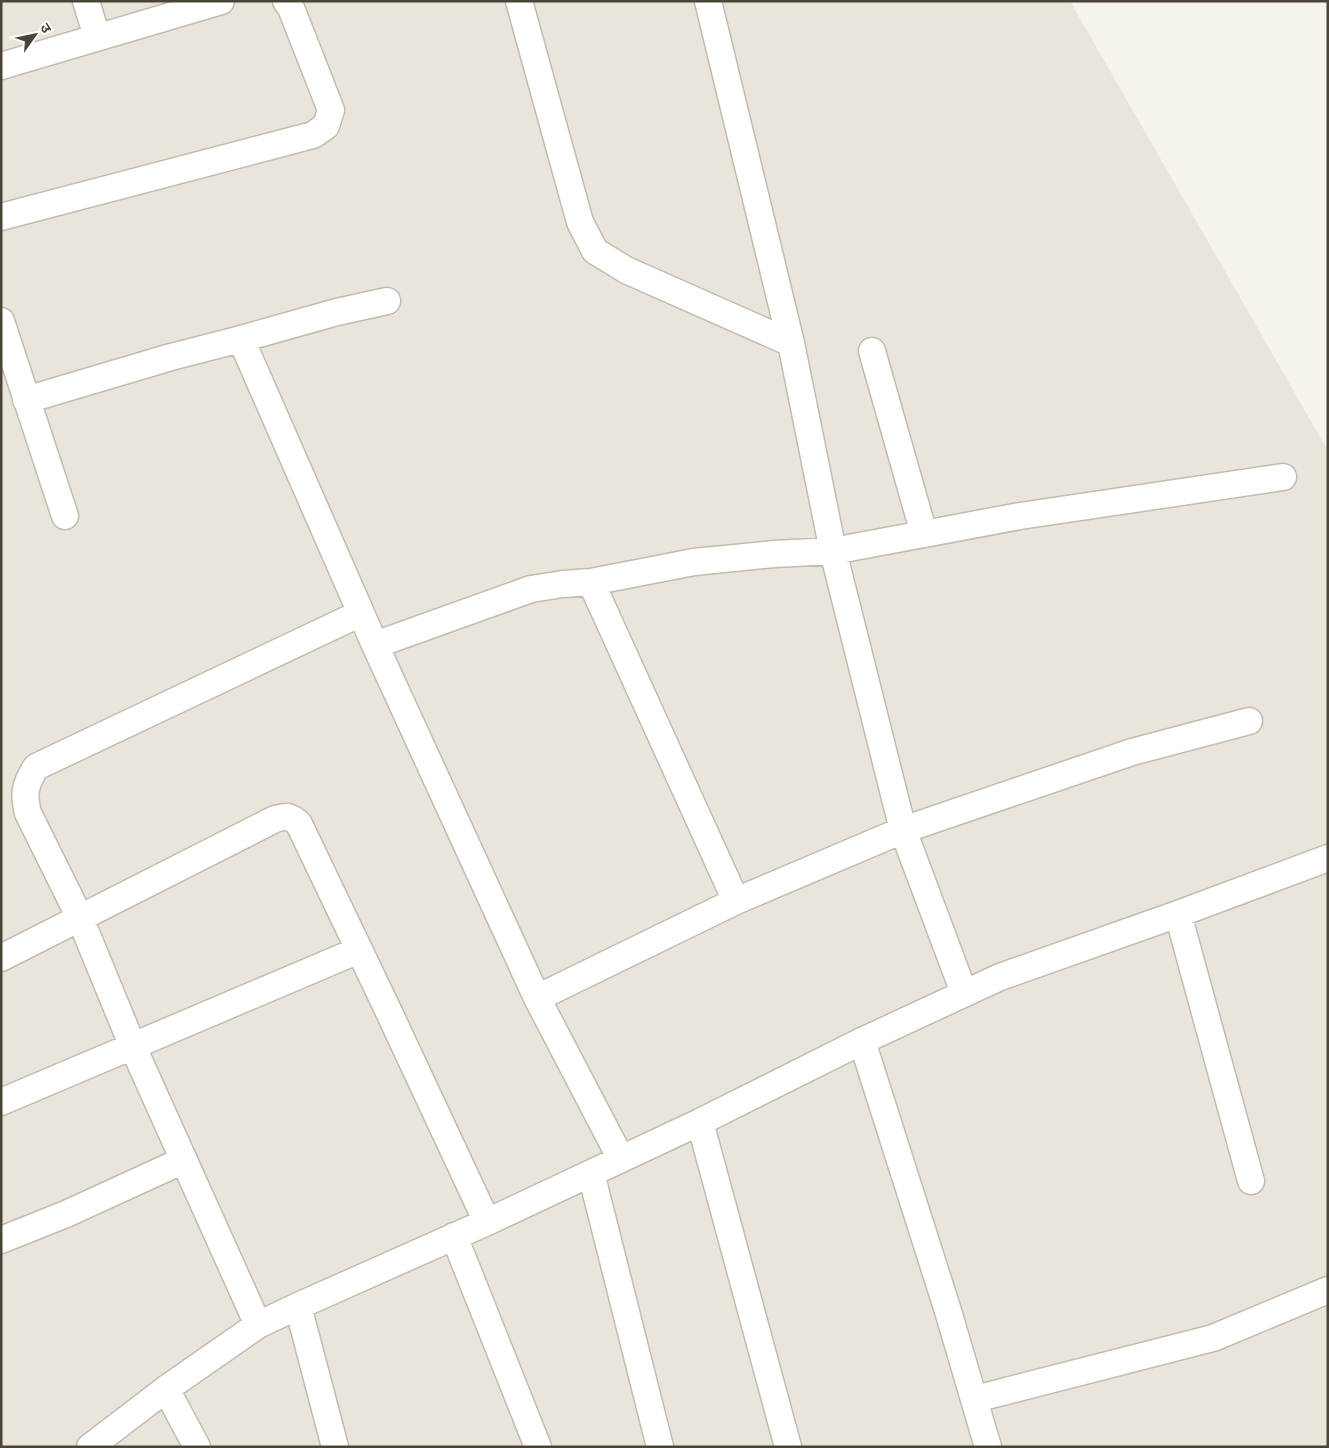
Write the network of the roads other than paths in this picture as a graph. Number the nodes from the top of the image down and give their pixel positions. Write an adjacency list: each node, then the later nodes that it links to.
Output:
1 (86, 1): 6 (street)
2 (221, 1): 6 (street)
3 (286, 1): 8 (street)
4 (519, 1): 12 (street)
5 (708, 1): 12 (street)
6 (97, 37): 7 (street)
7 (1, 66)
8 (1, 218)
9 (387, 301): 11 (street)
10 (1, 321): 14 (street)
11 (241, 339): 14 (street); 20 (street)
12 (791, 343): 18 (street)
13 (872, 351): 17 (street)
14 (26, 400): 16 (street)
15 (1282, 477): 17 (street)
16 (65, 516)
17 (924, 534): 18 (street)
18 (833, 550): 19 (street); 23 (street)
19 (591, 582): 21 (street); 25 (street)
20 (362, 613): 21 (street); 27 (street)
21 (375, 645): 31 (street)
22 (1249, 721): 23 (street)
23 (903, 830): 25 (street); 30 (street)
24 (1328, 858): 26 (street)
25 (736, 901): 31 (street)
26 (1178, 914): 30 (street); 39 (street)
27 (80, 918): 28 (street); 29 (street); 33 (street)
28 (359, 950): 33 (street); 40 (street)
29 (1, 958)
30 (964, 993): 32 (street)
31 (537, 998): 36 (street)
32 (862, 1040): 35 (street); 47 (street)
33 (132, 1047): 34 (street); 37 (street)
34 (1, 1102)
35 (700, 1122): 36 (street); 53 (street)
36 (621, 1159): 38 (street)
37 (184, 1160): 42 (street); 45 (street)
38 (591, 1173): 40 (street); 52 (street)
39 (1251, 1181)
40 (487, 1222): 41 (street)
41 (454, 1236): 44 (street); 51 (street)
42 (1, 1240)
43 (1328, 1290): 47 (street)
44 (298, 1306): 45 (street); 50 (street)
45 (258, 1325): 46 (street)
46 (166, 1389): 48 (street); 49 (street)
47 (975, 1400): 54 (street)
48 (90, 1447)
49 (197, 1447)
50 (335, 1447)
51 (538, 1447)
52 (660, 1447)
53 (788, 1447)
54 (988, 1447)

